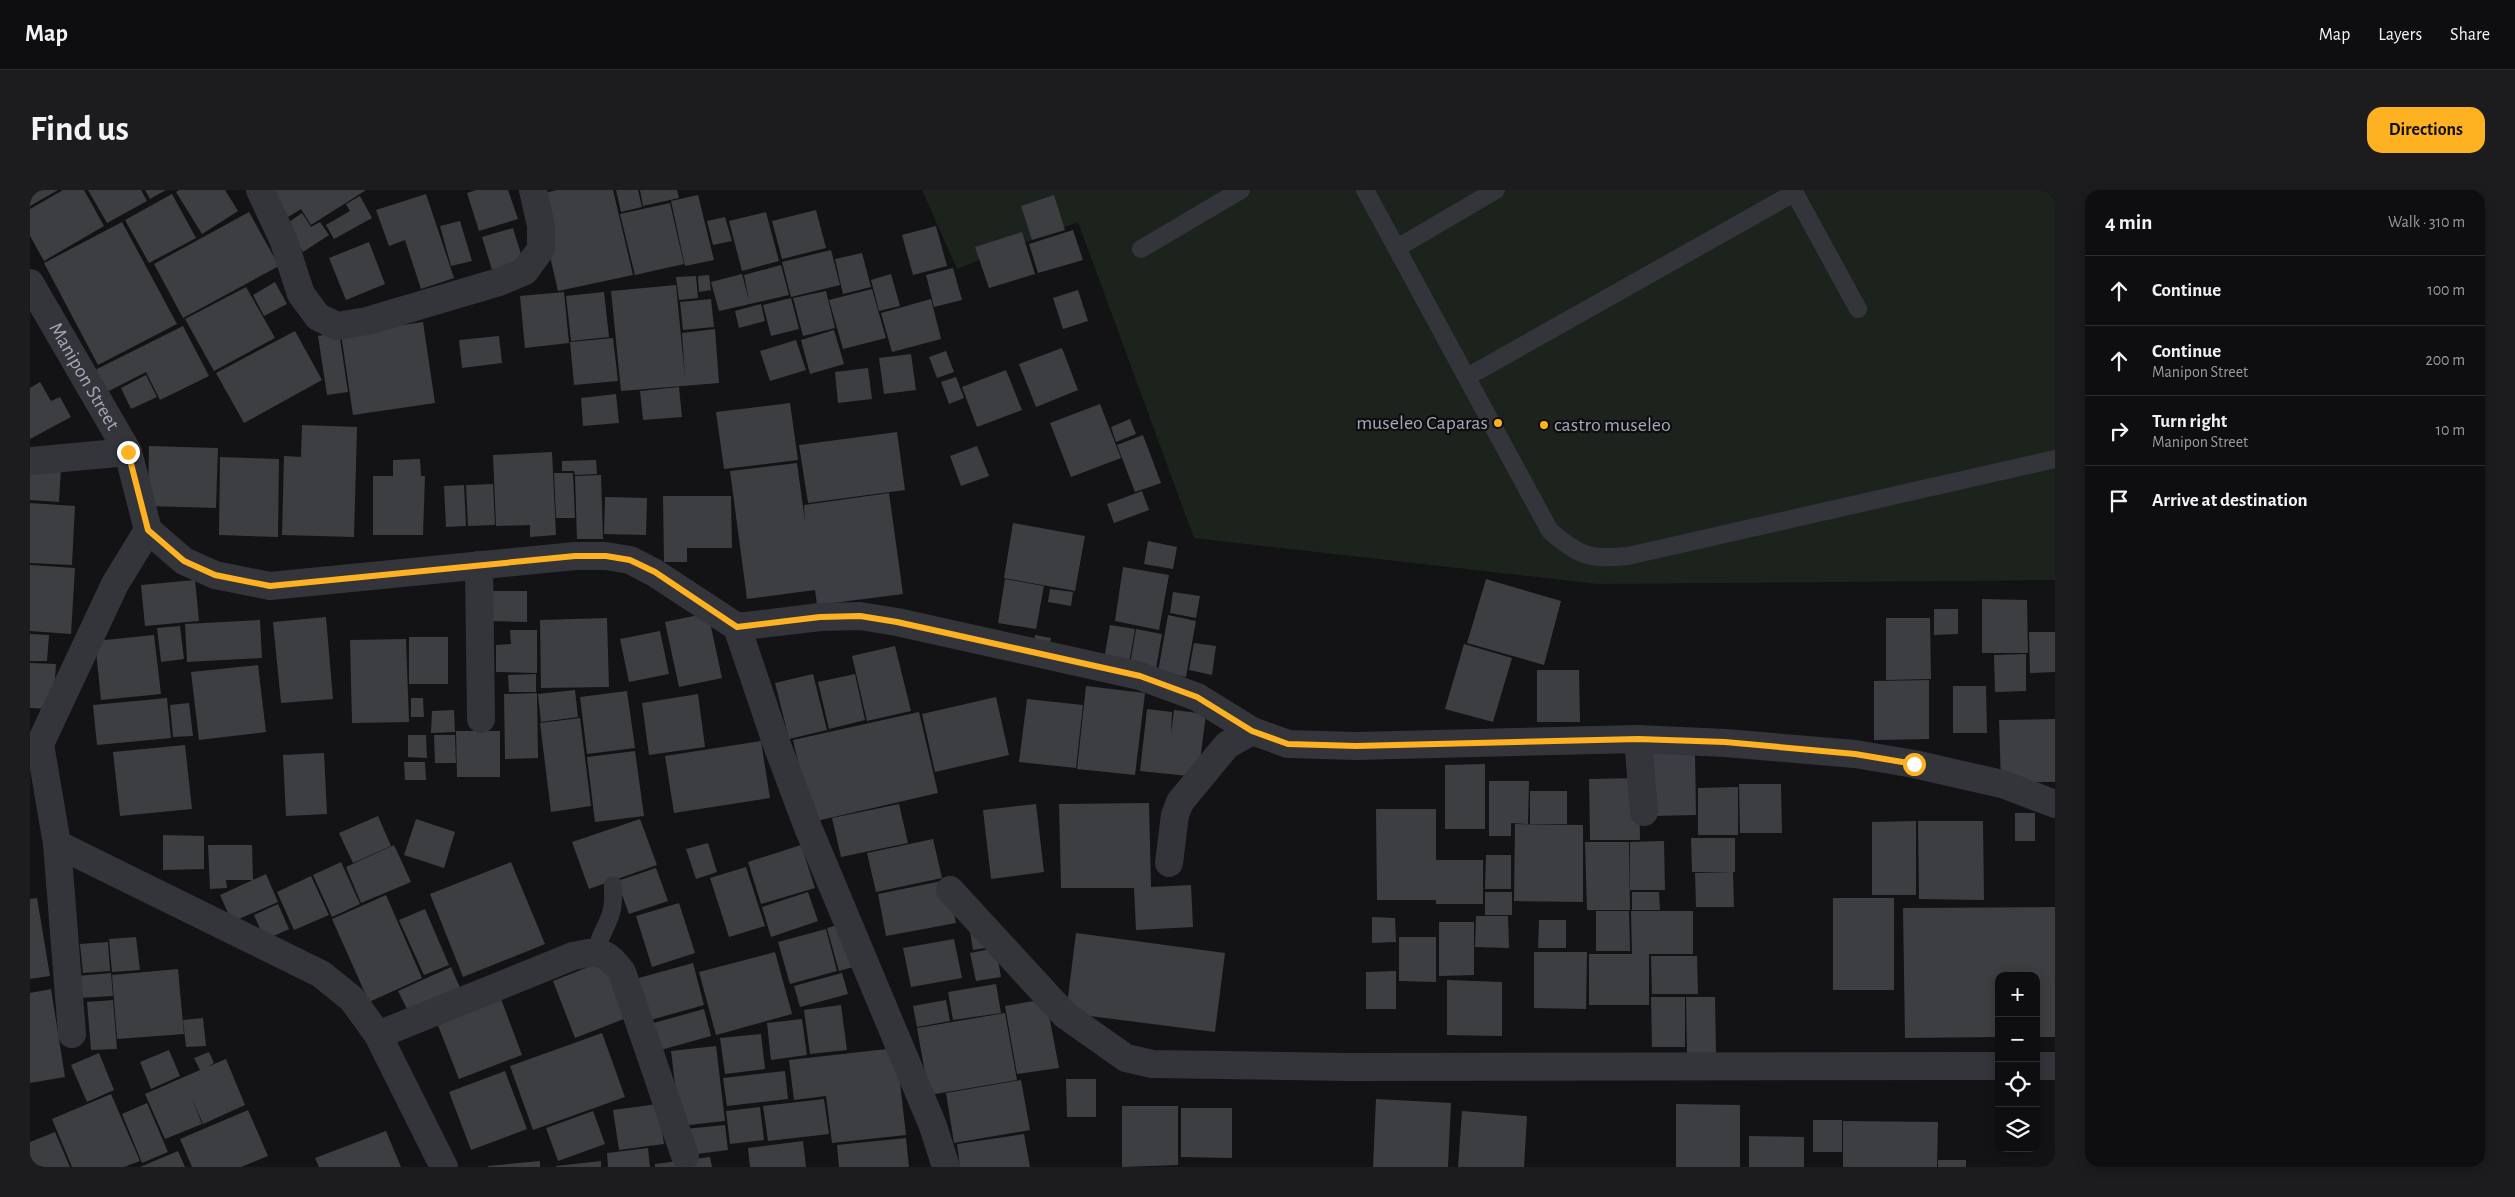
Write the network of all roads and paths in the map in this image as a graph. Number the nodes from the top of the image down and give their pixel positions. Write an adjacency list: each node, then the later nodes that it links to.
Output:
1 (260, 190): 2 (street)
2 (533, 190)
3 (1241, 190): 8 (lane)
4 (1365, 190): 7 (lane)
5 (1496, 190): 7 (lane)
6 (1794, 192): 10 (lane); 11 (lane)
7 (1397, 248): 11 (lane)
8 (1141, 249)
9 (30, 284): 12 (street, Manipon Street)
10 (1858, 309)
11 (1467, 377): 13 (lane)
12 (128, 452): 14 (street); 15 (street, Manipon Street)
13 (2055, 459)
14 (30, 462)
15 (148, 530): 16 (street); 21 (street)
16 (479, 565): 17 (street); 18 (street)
17 (737, 627): 19 (street); 36 (street)
18 (481, 719)
19 (1252, 731): 20 (street); 25 (street)
20 (1638, 739): 22 (street); 23 (street)
21 (35, 744): 24 (street)
22 (2055, 804)
23 (1644, 812)
24 (57, 844): 29 (street); 30 (street)
25 (1169, 863)
26 (613, 885): 28 (lane)
27 (950, 890): 31 (street)
28 (597, 951): 30 (street); 34 (street)
29 (72, 1034)
30 (378, 1035): 35 (street)
31 (1995, 1066)
32 (2040, 1066): 33 (street)
33 (2055, 1066)
34 (685, 1156)
35 (444, 1167)
36 (946, 1167)

